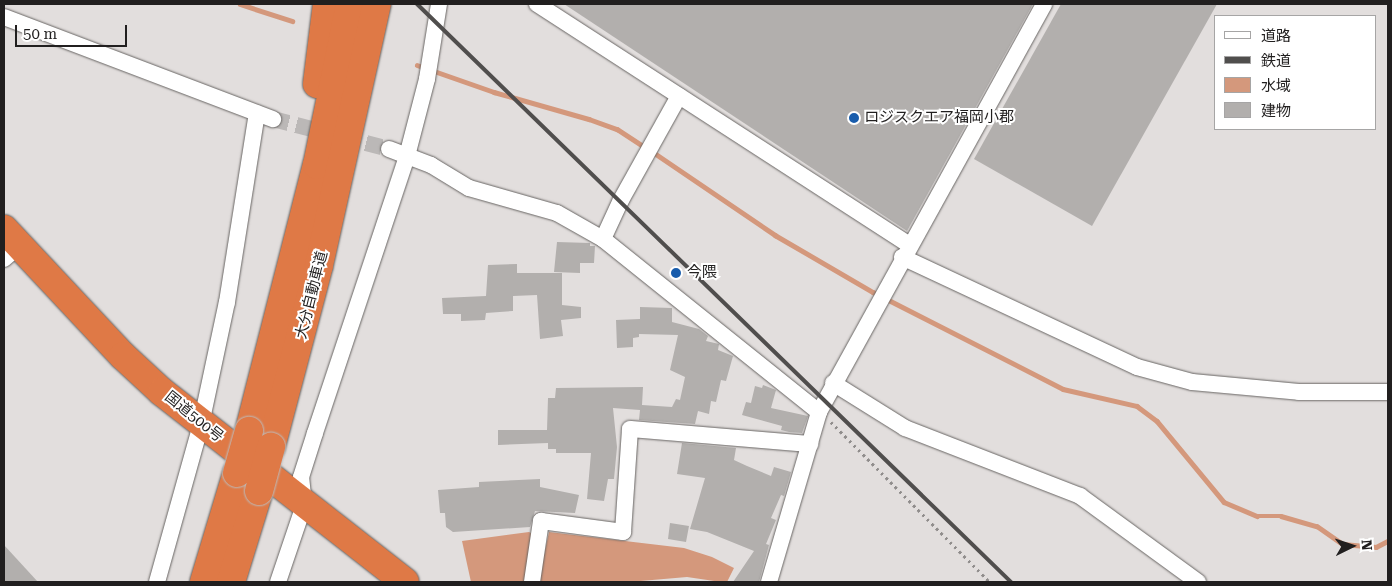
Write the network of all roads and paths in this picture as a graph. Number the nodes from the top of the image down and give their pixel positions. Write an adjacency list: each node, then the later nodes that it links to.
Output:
1 (327, 4): 18 (highway)
2 (350, 4): 18 (highway, 大分自動車道)
3 (377, 4): 14 (highway, 大分自動車道)
4 (390, 4): 14 (highway)
5 (439, 4): 13 (street)
6 (537, 4): 9 (street)
7 (1044, 4): 17 (street)
8 (4, 18): 10 (street)
9 (679, 96): 15 (street); 17 (street)
10 (257, 113): 11 (street); 22 (street)
11 (273, 119)
12 (389, 149): 13 (street)
13 (407, 156): 15 (street); 24 (street)
14 (342, 172): 27 (highway, 大分自動車道, bridge)
15 (603, 239): 21 (street)
16 (9, 245): 22 (highway, 国道500号)
17 (906, 251): 19 (street); 20 (street)
18 (267, 366): 26 (highway, 大分自動車道, bridge)
19 (833, 383): 21 (street); 33 (street)
20 (1388, 392)
21 (819, 412): 23 (street); 32 (path)
22 (201, 424): 24 (highway, 国道500号); 25 (street)
23 (810, 444): 30 (street); 31 (street)
24 (304, 504): 28 (street); 29 (highway, 国道500号)
25 (156, 582)
26 (204, 582)
27 (231, 582)
28 (278, 582)
29 (404, 582)
30 (532, 582)
31 (769, 582)
32 (990, 582)
33 (1198, 582)

